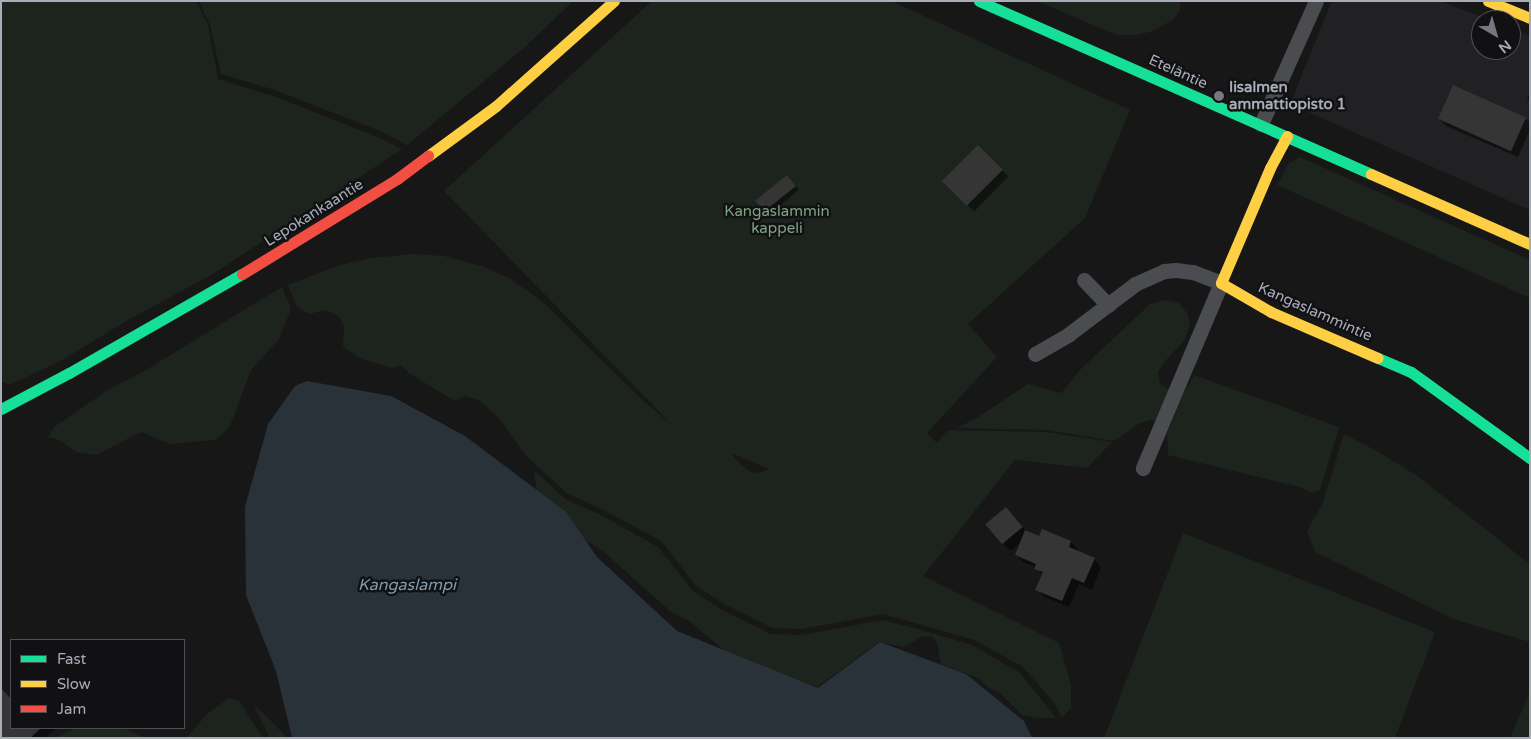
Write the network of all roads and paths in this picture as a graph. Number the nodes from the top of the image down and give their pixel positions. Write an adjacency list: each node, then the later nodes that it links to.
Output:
1 (614, 1): 13 (street, Lepokankaantie)
2 (979, 1): 6 (street, Eteläntie)
3 (1316, 1): 6 (street)
4 (1488, 1): 5 (street)
5 (1530, 18)
6 (1261, 124): 7 (street, Eteläntie)
7 (1287, 136): 8 (street, Eteläntie); 10 (street)
8 (1530, 244)
9 (1084, 280): 11 (street)
10 (1221, 283): 11 (street); 14 (street, Kangaslammintie); 15 (street)
11 (1108, 305): 12 (street)
12 (1035, 354)
13 (1, 409)
14 (1530, 458)
15 (1144, 468)

